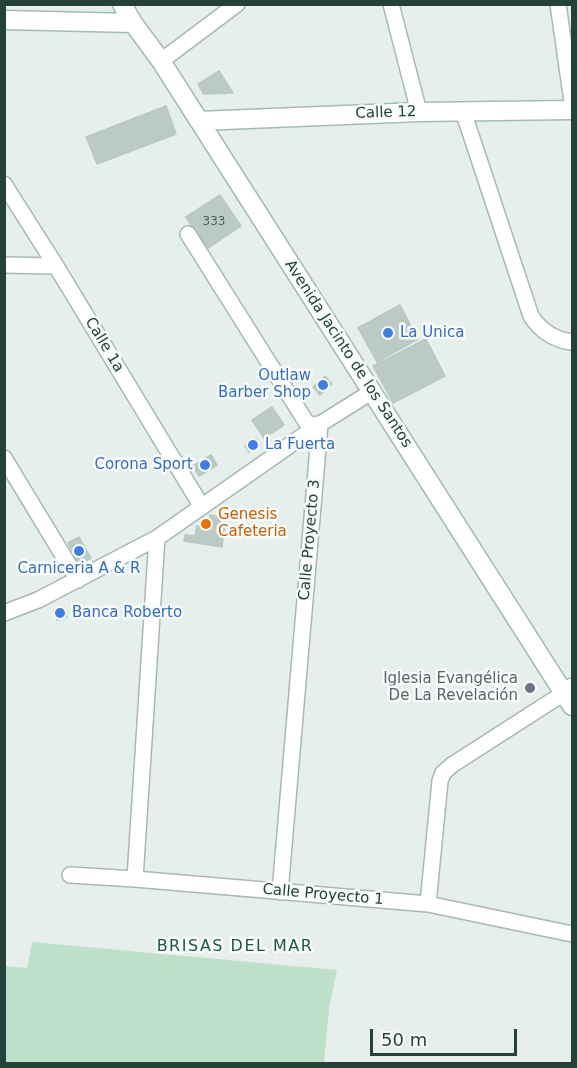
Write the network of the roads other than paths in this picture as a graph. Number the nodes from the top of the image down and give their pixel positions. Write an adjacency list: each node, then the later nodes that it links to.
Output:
1 (122, 4): 6 (main road, Avenida Jacinto de los Santos)
2 (237, 4): 7 (street)
3 (392, 4): 11 (street)
4 (558, 4): 8 (street)
5 (4, 20): 6 (main road)
6 (133, 23): 7 (main road, Avenida Jacinto de los Santos)
7 (161, 61): 12 (main road, Avenida Jacinto de los Santos)
8 (573, 102)
9 (573, 110): 10 (main road, Calle 12)
10 (463, 111): 11 (main road, Calle 12); 17 (street)
11 (419, 112): 12 (main road, Calle 12)
12 (199, 121): 18 (main road, Avenida Jacinto de los Santos)
13 (4, 184): 16 (street, Calle 1a)
14 (188, 234): 19 (street)
15 (4, 265): 16 (street)
16 (56, 266): 22 (street, Calle 1a)
17 (573, 342)
18 (372, 392): 19 (street); 26 (main road, Avenida Jacinto de los Santos)
19 (320, 424): 22 (street); 29 (street, Calle Proyecto 3)
20 (4, 458): 21 (street)
21 (11, 481): 24 (street)
22 (202, 507): 23 (street)
23 (157, 538): 24 (street); 28 (street)
24 (78, 580): 25 (street)
25 (4, 613)
26 (570, 695): 30 (street)
27 (70, 875): 28 (street, Calle Proyecto 1)
28 (135, 879): 29 (street, Calle Proyecto 1)
29 (280, 892): 30 (street, Calle Proyecto 1)
30 (428, 904): 31 (street, Calle Proyecto 1)
31 (573, 934)

